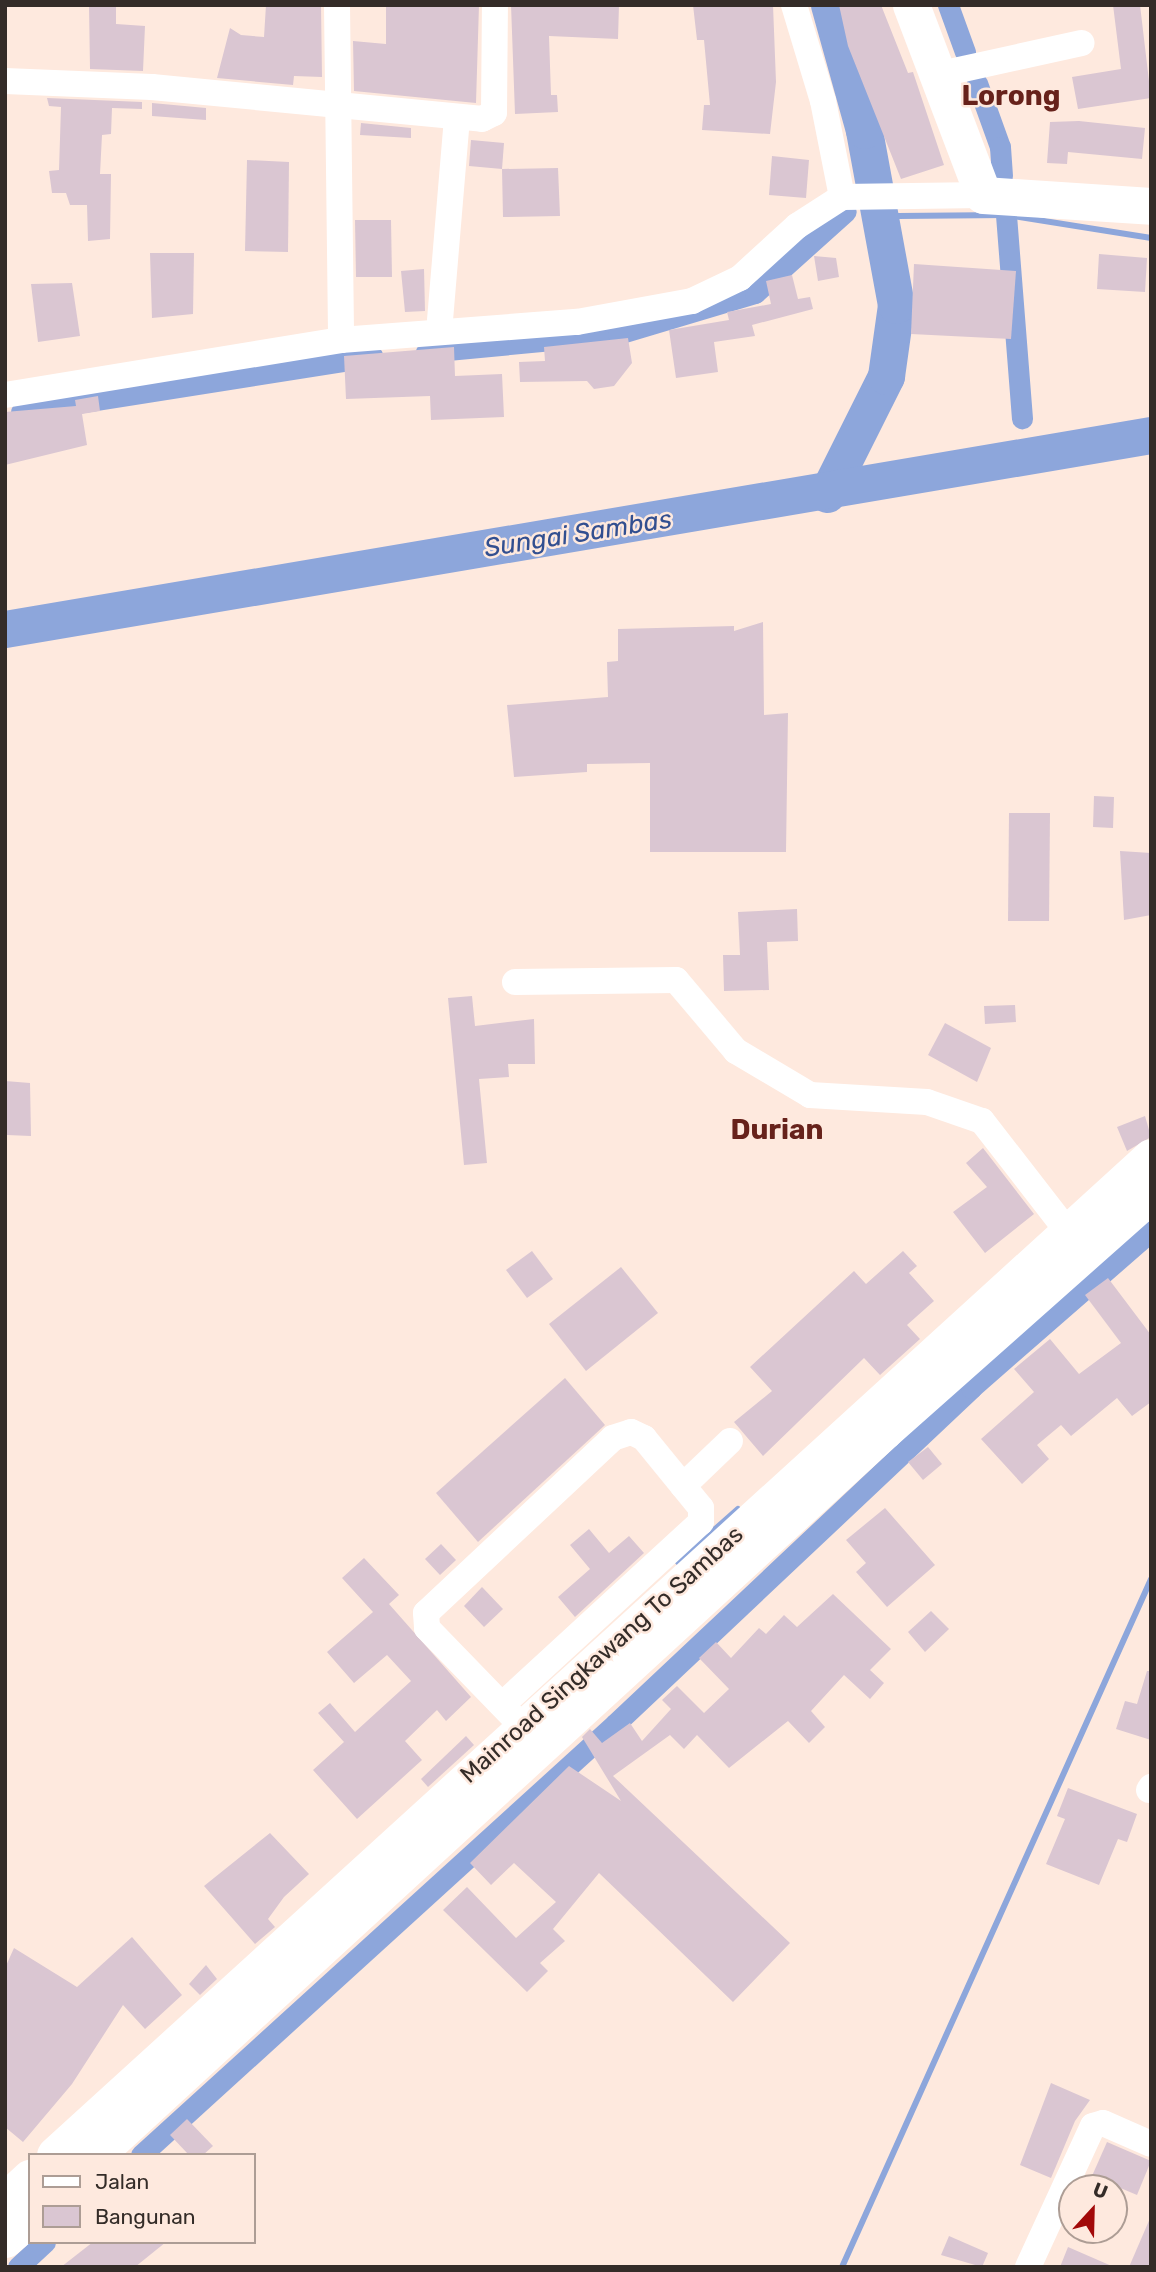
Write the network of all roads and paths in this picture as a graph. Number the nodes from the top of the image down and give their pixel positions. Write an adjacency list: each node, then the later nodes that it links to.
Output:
1 (337, 5): 8 (street)
2 (495, 5): 9 (street)
3 (794, 5): 10 (street)
4 (911, 5): 6 (highway)
5 (1083, 43): 6 (street)
6 (936, 75): 11 (highway)
7 (5, 81): 8 (street)
8 (338, 107): 9 (street); 14 (street)
9 (457, 119): 13 (street)
10 (849, 195): 11 (street); 13 (street)
11 (983, 195): 12 (highway)
12 (1151, 206)
13 (439, 332): 14 (street)
14 (341, 340): 15 (street)
15 (5, 395)
16 (515, 982): 19 (street)
17 (1151, 1157): 19 (highway, Mainroad Singkawang To Sambas)
18 (1151, 1194): 22 (highway, Mainroad Singkawang To Sambas)
19 (1069, 1233): 22 (highway, Mainroad Singkawang To Sambas)
20 (730, 1441): 21 (street)
21 (683, 1486): 23 (street); 24 (street)
22 (738, 1549): 23 (highway, Mainroad Singkawang To Sambas); 27 (highway, Mainroad Singkawang To Sambas)
23 (666, 1574): 24 (highway, Mainroad Singkawang To Sambas)
24 (513, 1716): 26 (highway, Mainroad Singkawang To Sambas)
25 (1151, 2144): 32 (street)
26 (57, 2153)
27 (97, 2153)
28 (28, 2180): 29 (highway)
29 (5, 2201)
30 (28, 2219): 31 (highway)
31 (5, 2239)
32 (1028, 2267)

